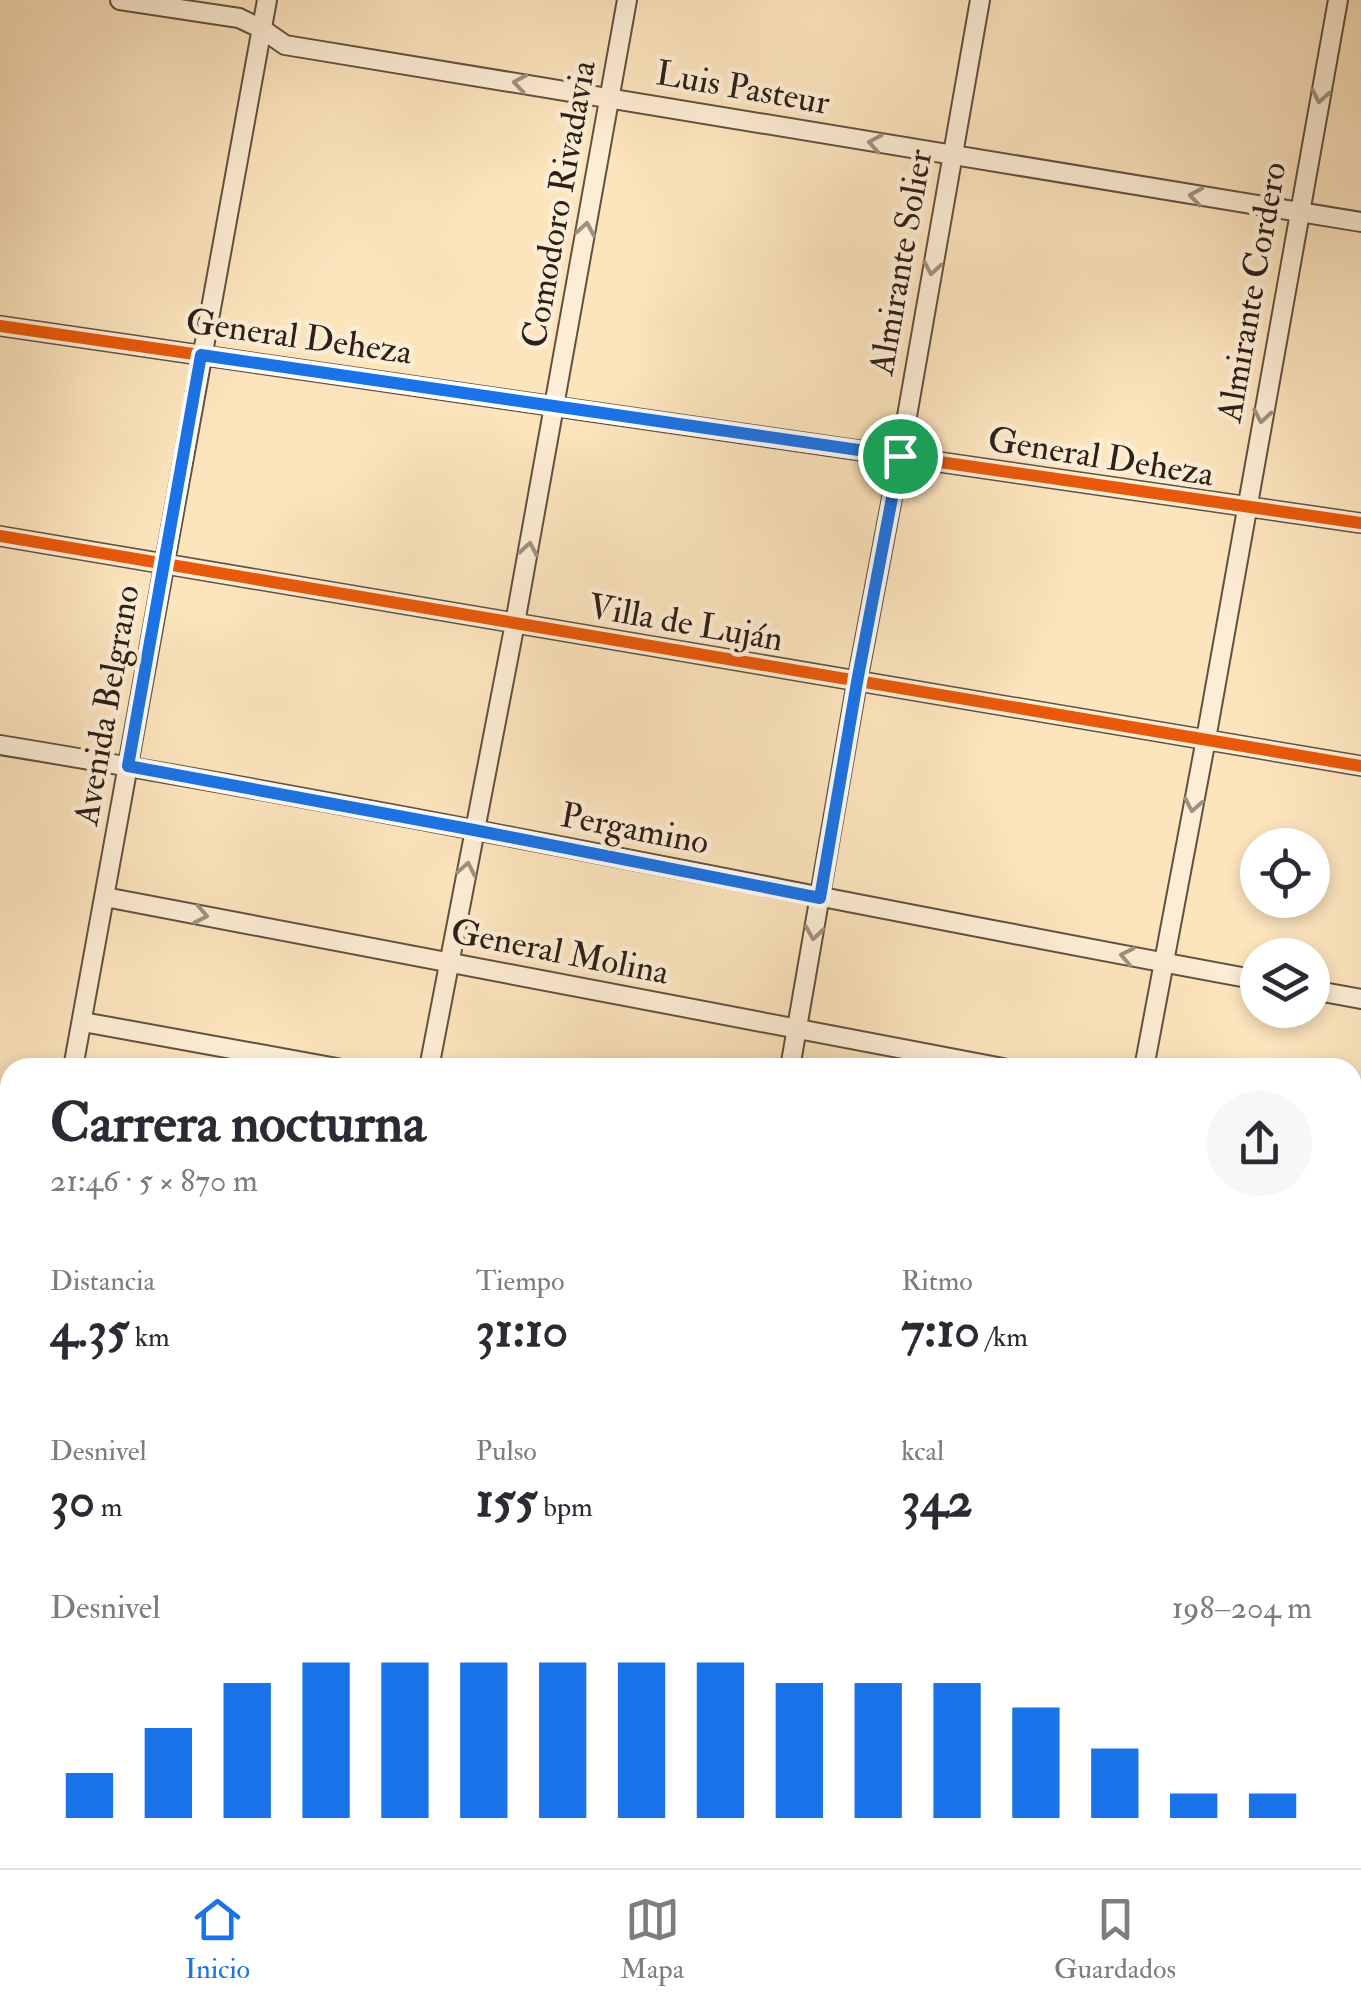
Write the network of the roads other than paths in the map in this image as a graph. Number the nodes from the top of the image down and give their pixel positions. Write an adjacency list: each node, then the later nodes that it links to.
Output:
1 (120, 0): 6 (street, Luis Pasteur)
2 (267, 0): 6 (street, Avenida Belgrano)
3 (627, 0): 7 (street, Comodoro Rivadavia)
4 (980, 0): 8 (street, Almirante Solier)
5 (1338, 0): 9 (street, Almirante Cordero, one-way to 9)
6 (262, 29): 7 (street, Luis Pasteur, one-way to 6); 12 (street, Avenida Belgrano)
7 (608, 98): 8 (street, Luis Pasteur, one-way to 7); 13 (street, Comodoro Rivadavia, one-way to 7)
8 (952, 156): 9 (street, Luis Pasteur, one-way to 8); 14 (street, Almirante Solier, one-way to 14)
9 (1298, 212): 10 (street, Luis Pasteur); 15 (street, Almirante Cordero, one-way to 15)
10 (1361, 222)
11 (0, 326): 12 (street, General Deheza)
12 (201, 355): 13 (street, General Deheza); 18 (street, Avenida Belgrano)
13 (555, 406): 14 (street, General Deheza); 19 (street, Comodoro Rivadavia, one-way to 13)
14 (900, 456): 15 (street, General Deheza); 20 (street, Almirante Solier)
15 (1246, 508): 16 (street, General Deheza); 21 (street, Almirante Cordero)
16 (1361, 523)
17 (0, 536): 18 (street, Villa de Luján)
18 (163, 564): 19 (street, Villa de Luján); 23 (street, Avenida Belgrano)
19 (515, 623): 20 (street, Villa de Luján); 25 (street, Comodoro Rivadavia)
20 (857, 682): 21 (street, Villa de Luján); 27 (street, Almirante Solier)
21 (1206, 740): 24 (street, Villa de Luján); 29 (street, Almirante Cordero, one-way to 29)
22 (0, 745): 23 (street, Pergamino)
23 (128, 766): 25 (street, Pergamino); 26 (street, Avenida Belgrano)
24 (1361, 766)
25 (474, 830): 27 (street, Pergamino); 28 (street, Comodoro Rivadavia, one-way to 25)
26 (105, 897): 28 (street, General Molina, one-way to 28); 33 (street, Avenida Belgrano)
27 (820, 898): 29 (street, Pergamino, one-way to 27); 34 (street, Almirante Solier, one-way to 34)
28 (449, 962): 34 (street, General Molina); 37 (street, Comodoro Rivadavia)
29 (1164, 962): 30 (street, Pergamino); 40 (street, Almirante Cordero)
30 (1240, 977)
31 (1330, 993): 32 (street)
32 (1361, 999)
33 (83, 1022): 35 (street, Avenida Belgrano); 36 (street)
34 (798, 1030): 38 (street, Almirante Solier); 39 (street, General Molina)
35 (76, 1058)
36 (282, 1058)
37 (432, 1058)
38 (792, 1058)
39 (949, 1058)
40 (1146, 1058)

